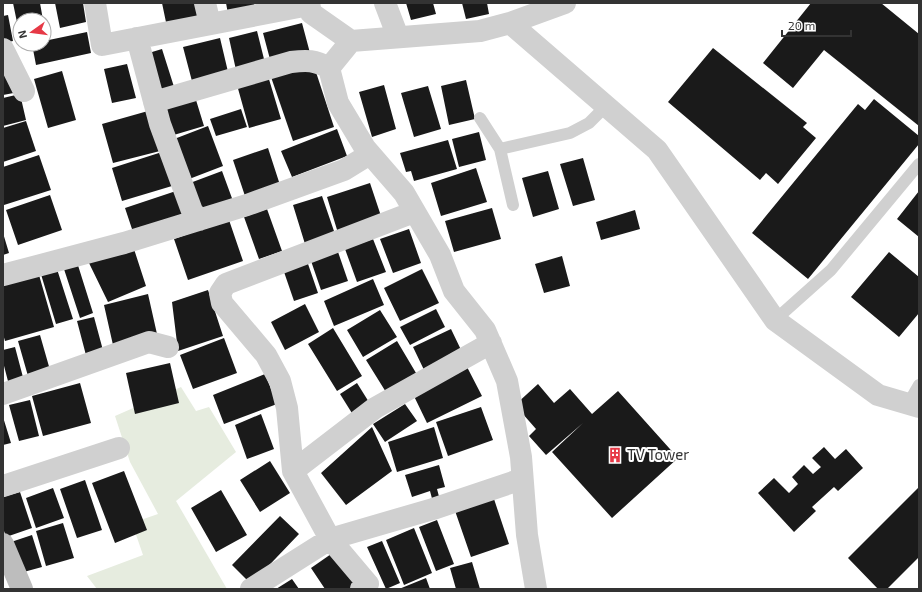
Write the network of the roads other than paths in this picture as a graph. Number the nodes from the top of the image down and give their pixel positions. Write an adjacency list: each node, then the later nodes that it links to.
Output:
1 (95, 3): 9 (street)
2 (205, 3): 7 (street)
3 (385, 3): 8 (street)
4 (565, 3): 6 (street)
5 (309, 4): 7 (street); 10 (street)
6 (510, 23): 8 (street); 15 (street)
7 (210, 24): 9 (street)
8 (398, 37): 10 (street)
9 (137, 38): 14 (street)
10 (351, 41): 12 (street)
11 (3, 50): 13 (street)
12 (329, 68): 14 (street); 18 (street)
13 (24, 91)
14 (154, 102): 22 (street)
15 (606, 106): 17 (lane); 24 (street)
16 (480, 118): 17 (lane)
17 (500, 149): 20 (lane)
18 (370, 154): 21 (street); 22 (street)
19 (919, 164): 24 (lane)
20 (513, 205)
21 (414, 212): 25 (street); 31 (street)
22 (199, 220): 23 (street)
23 (3, 275)
24 (774, 320): 29 (street)
25 (490, 343): 31 (street); 32 (street)
26 (168, 347): 28 (street)
27 (919, 385): 29 (lane)
28 (3, 394)
29 (914, 406)
30 (119, 448): 33 (street)
31 (293, 470): 34 (street)
32 (522, 479): 34 (street); 39 (street)
33 (3, 486)
34 (330, 539): 37 (street); 38 (street)
35 (3, 544): 36 (street)
36 (22, 589)
37 (251, 589)
38 (361, 589)
39 (536, 589)

